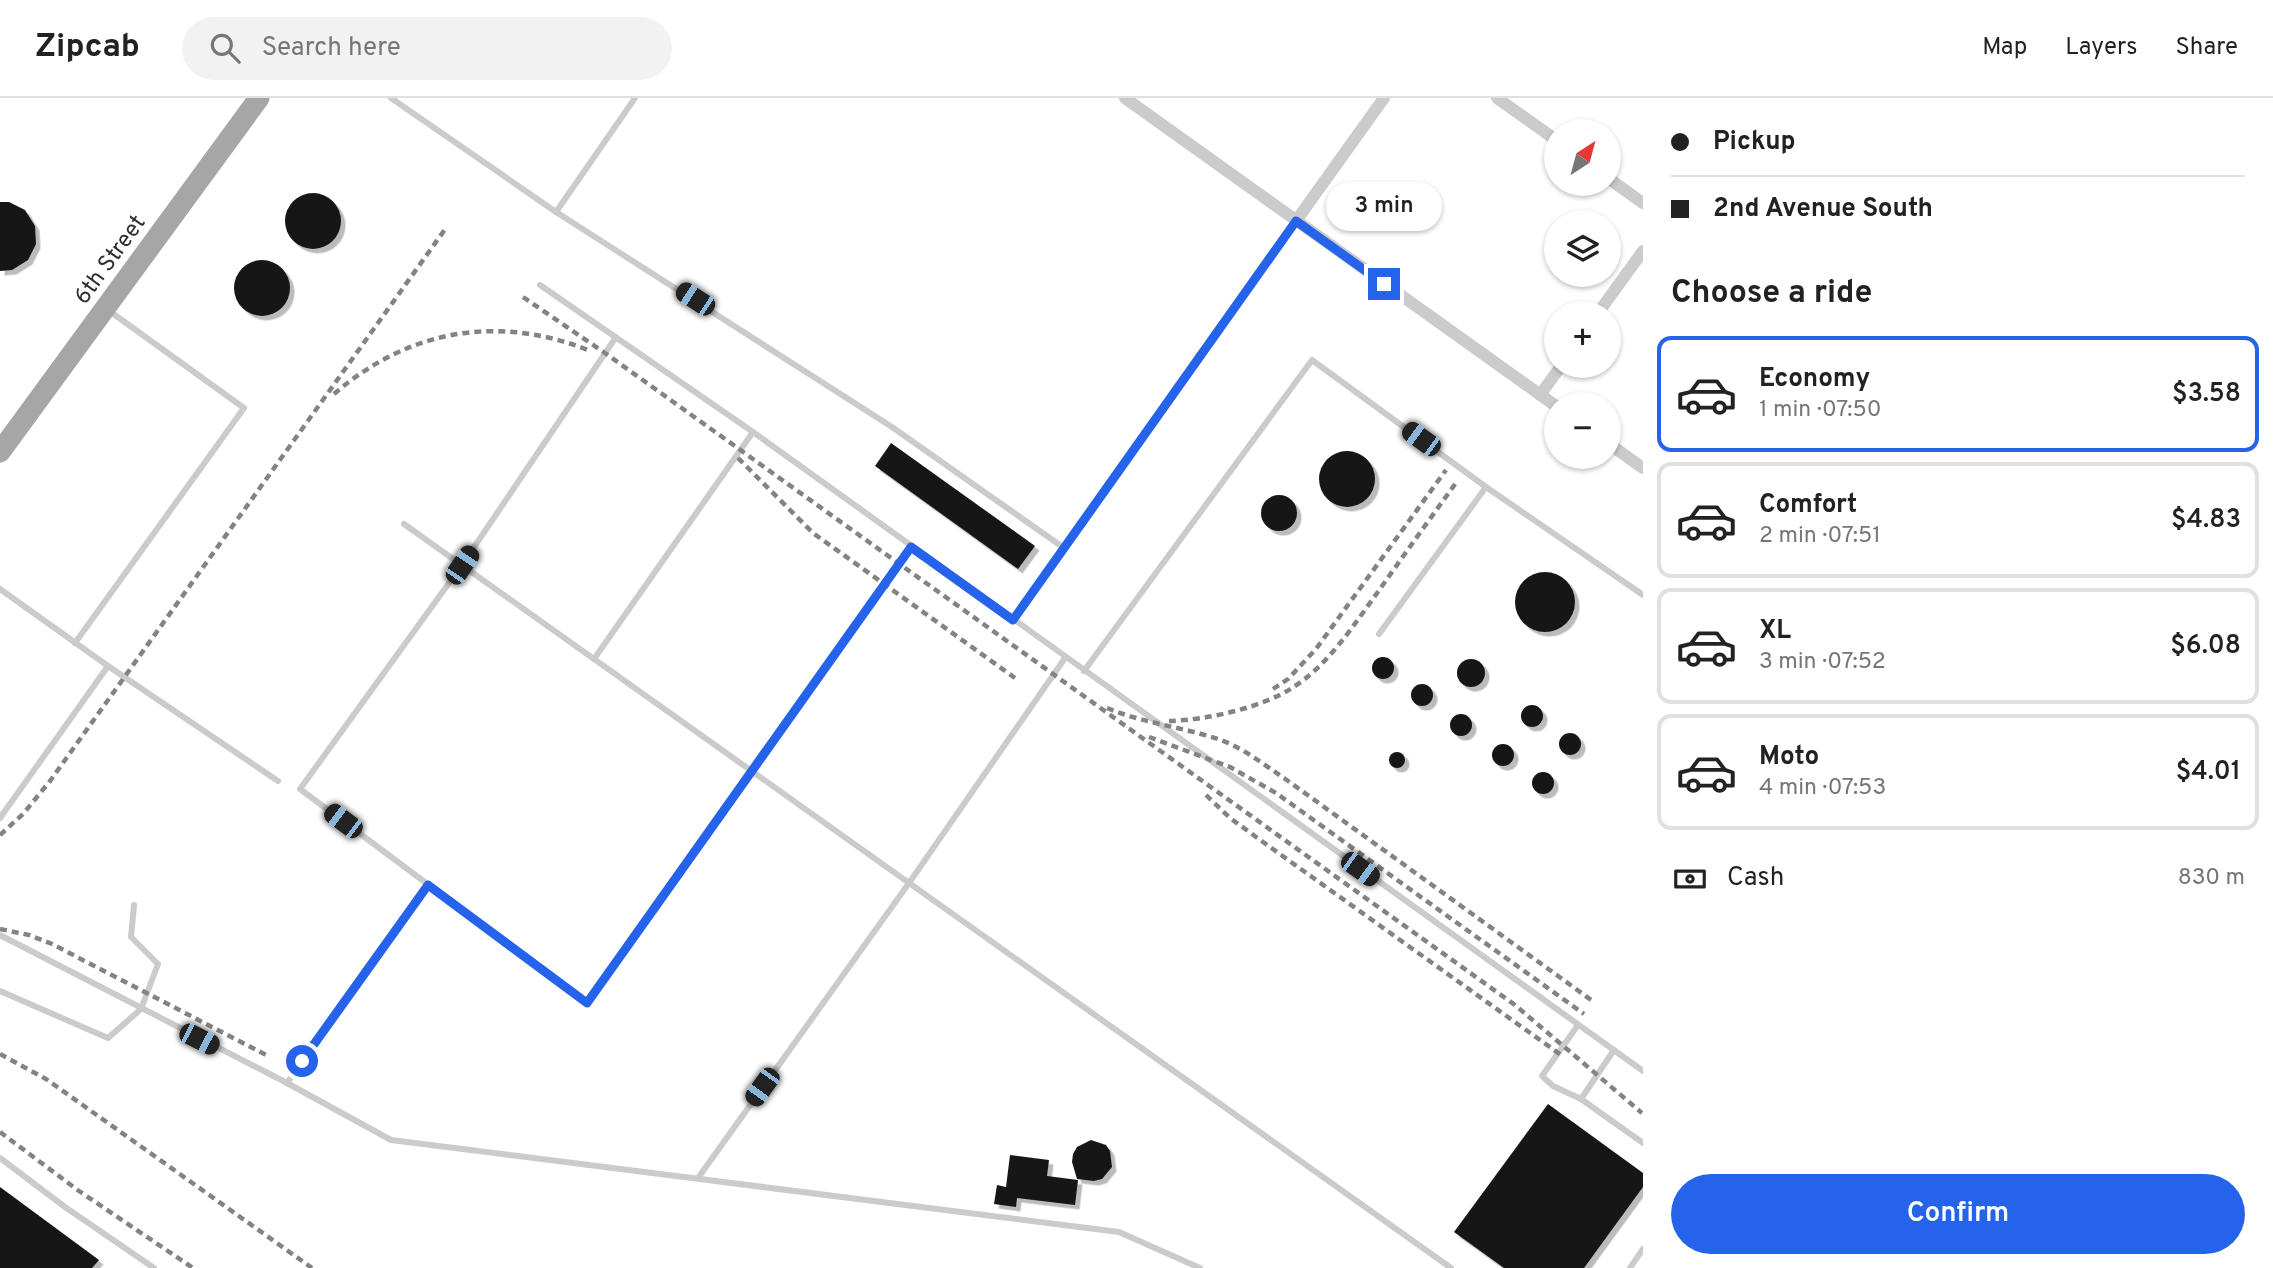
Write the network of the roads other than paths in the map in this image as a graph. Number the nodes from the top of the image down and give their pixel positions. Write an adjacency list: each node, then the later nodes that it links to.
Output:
1 (260, 98): 15 (main road, 6th Street)
2 (391, 98): 10 (lane)
3 (635, 98): 10 (lane)
4 (1125, 98): 11 (street)
5 (1384, 98): 11 (street)
6 (1497, 98): 7 (street)
7 (1544, 132)
8 (1621, 187): 9 (street)
9 (1643, 203)
10 (556, 212): 27 (lane)
11 (1296, 221): 18 (street); 27 (lane)
12 (1643, 251): 14 (street)
13 (540, 285): 16 (lane)
14 (1607, 301)
15 (106, 308): 21 (main road, 6th Street); 33 (lane)
16 (616, 337): 20 (lane); 28 (lane)
17 (1552, 378): 18 (street)
18 (1540, 395): 19 (street)
19 (1544, 398)
20 (753, 432): 26 (lane); 35 (lane)
21 (0, 452)
22 (1621, 452): 23 (street)
23 (1643, 468)
24 (1486, 487): 30 (lane); 32 (lane); 37 (lane)
25 (404, 524): 28 (lane)
26 (911, 547): 31 (lane); 38 (lane)
27 (1064, 548): 31 (lane)
28 (462, 565): 35 (lane); 42 (lane)
29 (0, 589): 33 (lane)
30 (1643, 595)
31 (1013, 620): 34 (lane)
32 (1379, 634)
33 (75, 643): 36 (lane)
34 (1066, 657): 37 (lane); 41 (lane)
35 (594, 659): 38 (lane)
36 (108, 666): 39 (lane); 40 (lane)
37 (1084, 671): 47 (lane)
38 (752, 771): 41 (lane); 42 (lane)
39 (278, 781)
40 (0, 818)
41 (909, 883): 54 (lane); 58 (lane)
42 (428, 885): 50 (lane)
43 (134, 905): 46 (lane)
44 (0, 935): 46 (lane)
45 (0, 992): 46 (lane)
46 (141, 1009): 50 (lane)
47 (1578, 1025): 48 (lane); 51 (lane)
48 (1614, 1050): 49 (lane); 51 (lane)
49 (1643, 1071)
50 (287, 1083): 54 (lane)
51 (1581, 1099): 52 (lane)
52 (1643, 1143)
53 (0, 1158): 56 (lane)
54 (698, 1178): 57 (lane)
55 (1643, 1249): 59 (lane)
56 (154, 1268)
57 (1200, 1268)
58 (1451, 1268)
59 (1630, 1268)

